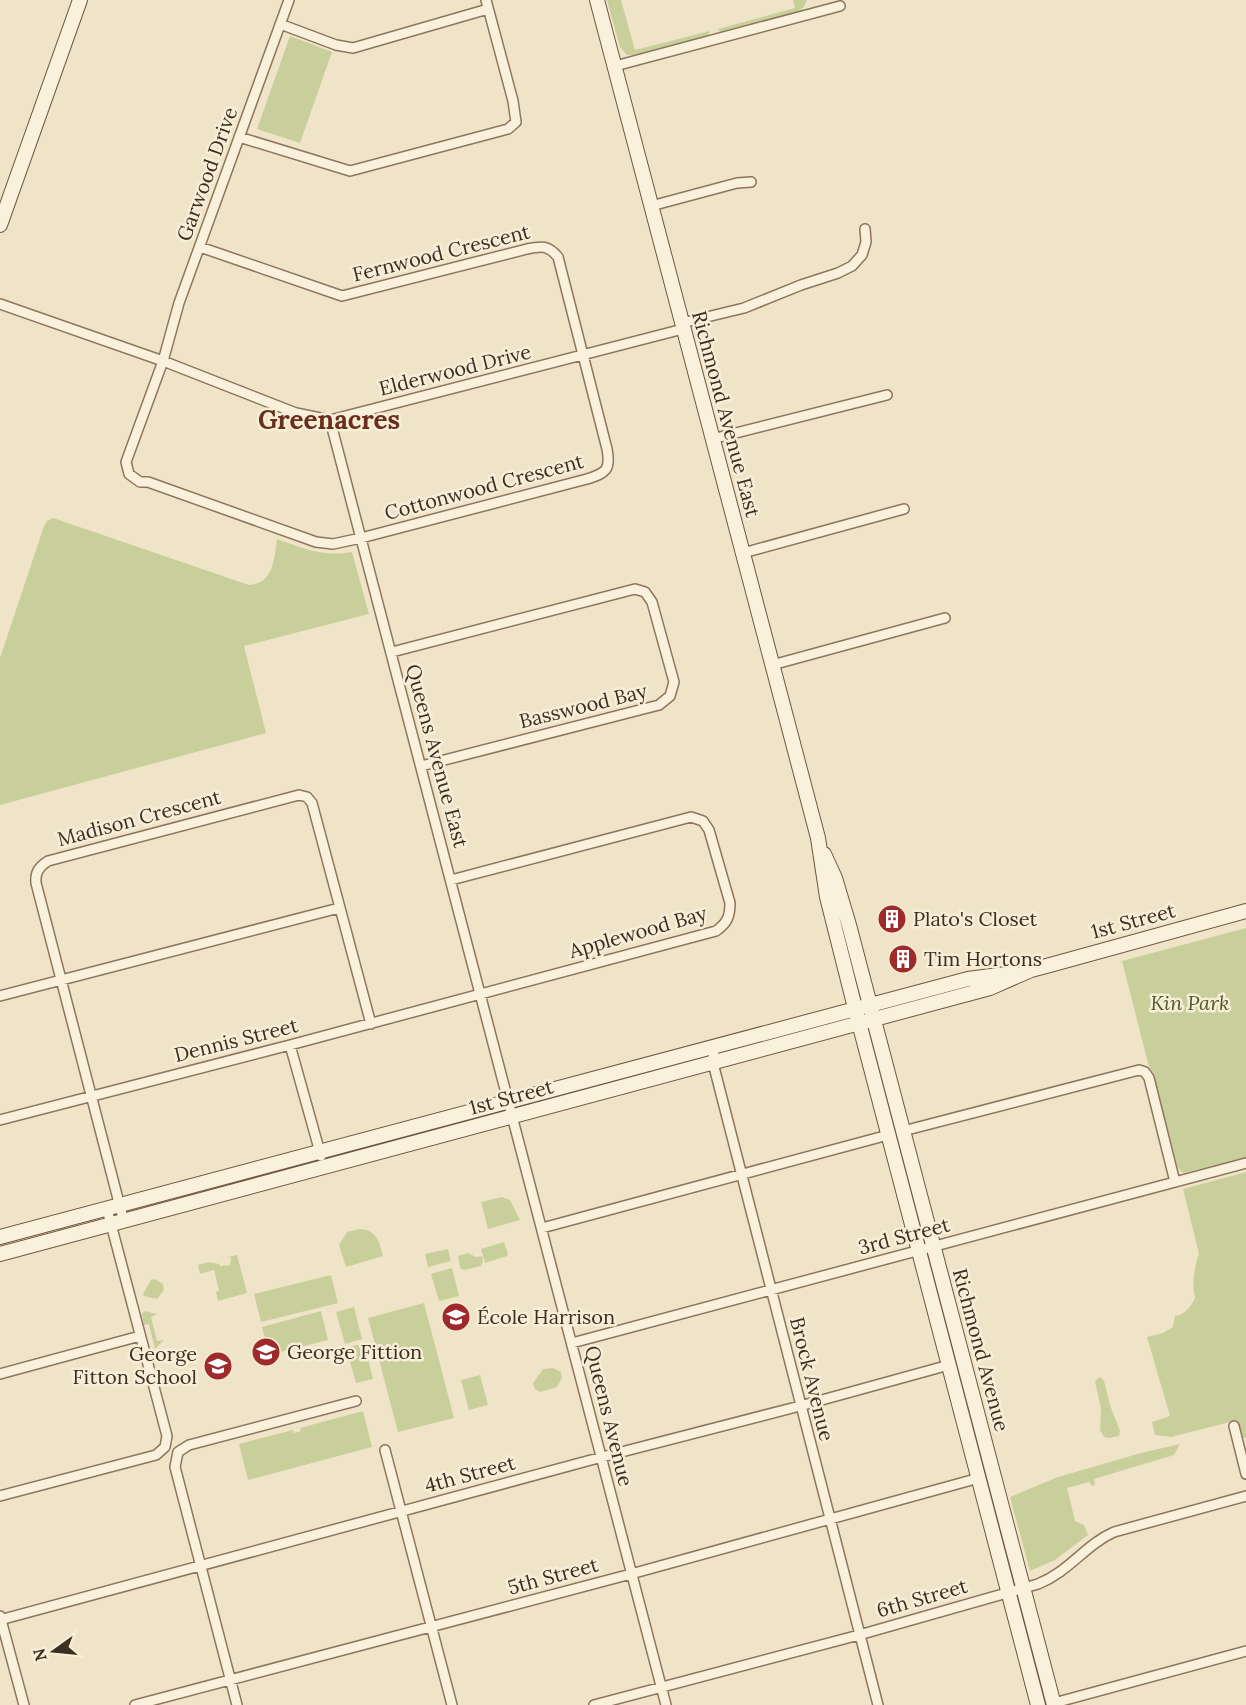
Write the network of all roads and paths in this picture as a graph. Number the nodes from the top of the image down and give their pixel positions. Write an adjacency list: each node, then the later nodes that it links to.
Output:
1 (80, 0): 11 (main road)
2 (289, 0): 6 (street, Garwood Drive)
3 (597, 0): 7 (main road, Richmond Avenue East)
4 (487, 5): 6 (street); 8 (street)
5 (840, 6): 7 (street)
6 (280, 24): 8 (street, Garwood Drive)
7 (615, 66): 10 (main road, Richmond Avenue East)
8 (239, 137): 13 (street, Garwood Drive)
9 (751, 182): 10 (street)
10 (651, 206): 15 (main road, Richmond Avenue East)
11 (0, 225)
12 (865, 229): 15 (street, Elderwood Drive)
13 (200, 247): 16 (street, Fernwood Crescent); 17 (street, Garwood Drive)
14 (0, 304): 17 (street, Elderwood Drive)
15 (682, 326): 16 (street, Elderwood Drive); 20 (main road, Richmond Avenue East)
16 (583, 356): 19 (street, Elderwood Drive); 22 (street, Cottonwood Crescent)
17 (163, 361): 19 (street, Elderwood Drive); 22 (street, Garwood Drive)
18 (887, 394): 20 (street)
19 (330, 420): 22 (street, Queens Avenue East)
20 (712, 439): 23 (main road, Richmond Avenue East)
21 (904, 509): 23 (street)
22 (361, 538): 25 (street, Queens Avenue East)
23 (743, 553): 26 (main road, Richmond Avenue East)
24 (945, 618): 26 (street)
25 (392, 652): 27 (street, Queens Avenue East); 27 (street, Basswood Bay)
26 (772, 664): 28 (main road, Richmond Avenue East)
27 (421, 766): 29 (street, Queens Avenue East)
28 (818, 838): 35 (main road, Richmond Avenue East); 36 (main road, Richmond Avenue East)
29 (451, 880): 33 (street, Queens Avenue East); 33 (street, Applewood Bay)
30 (339, 908): 32 (street); 32 (street, Madison Crescent); 37 (street, Madison Crescent)
31 (1246, 911): 35 (main road, 1st Street)
32 (61, 981): 34 (street); 41 (street, Madison Crescent)
33 (481, 993): 37 (street, Dennis Street); 42 (street, Queens Avenue East)
34 (0, 996)
35 (872, 1012): 36 (main road, 1st Street); 45 (main road, Richmond Avenue)
36 (857, 1016): 39 (main road, 1st Street); 40 (main road, 1st Street); 46 (main road, Richmond Avenue)
37 (371, 1024): 38 (street, Dennis Street)
38 (290, 1045): 41 (street, Dennis Street); 47 (street)
39 (714, 1046): 40 (street, Brock Avenue); 42 (main road, 1st Street)
40 (713, 1063): 43 (main road, 1st Street); 50 (street, Brock Avenue)
41 (91, 1096): 44 (street, Dennis Street); 52 (street, Madison Crescent)
42 (509, 1101): 43 (street, Queens Avenue); 47 (main road, 1st Street)
43 (513, 1116): 49 (main road, 1st Street); 54 (street, Queens Avenue)
44 (0, 1120)
45 (903, 1131): 51 (street); 56 (main road, Richmond Avenue)
46 (888, 1135): 50 (street); 57 (main road, Richmond Avenue)
47 (321, 1153): 49 (street); 52 (main road, 1st Street)
48 (1246, 1163): 51 (street, 3rd Street)
49 (325, 1168): 53 (main road, 1st Street)
50 (742, 1174): 54 (street); 59 (street, Brock Avenue)
51 (1175, 1182): 56 (street, 3rd Street)
52 (114, 1207): 53 (street, Madison Crescent); 55 (main road, 1st Street)
53 (118, 1224): 58 (main road, 1st Street); 60 (street, Madison Crescent)
54 (542, 1228): 61 (street, Queens Avenue)
55 (0, 1238)
56 (934, 1247): 57 (street, 3rd Street); 77 (main road, Richmond Avenue)
57 (919, 1250): 59 (street, 3rd Street); 62 (main road, Richmond Avenue)
58 (0, 1254)
59 (771, 1290): 61 (street, 3rd Street); 65 (street, Brock Avenue)
60 (140, 1336): 63 (street); 71 (street, Madison Crescent)
61 (572, 1343): 68 (street, Queens Avenue)
62 (949, 1365): 65 (street, 4th Street); 70 (main road, Richmond Avenue)
63 (0, 1374)
64 (356, 1401): 75 (street)
65 (800, 1406): 68 (street, 4th Street); 74 (street, Brock Avenue)
66 (1234, 1426): 69 (street)
67 (385, 1450): 73 (street)
68 (602, 1457): 73 (street, 4th Street); 76 (street, Queens Avenue)
69 (1246, 1474)
70 (979, 1478): 74 (street, 5th Street); 78 (main road, Richmond Avenue)
71 (0, 1496)
72 (1246, 1496): 77 (street, 6th Street)
73 (400, 1512): 75 (street, 4th Street); 80 (street)
74 (830, 1521): 76 (street, 5th Street); 81 (street, Brock Avenue)
75 (201, 1565): 79 (street, 4th Street); 83 (street)
76 (631, 1574): 80 (street, 5th Street); 84 (street, Queens Avenue)
77 (1023, 1588): 78 (street, 6th Street); 85 (main road, Richmond Avenue)
78 (1009, 1592): 81 (street, 6th Street); 93 (main road, Richmond Avenue)
79 (0, 1618): 86 (street)
80 (432, 1627): 83 (street, 5th Street); 89 (street)
81 (859, 1635): 84 (street, 6th Street); 92 (street, Brock Avenue)
82 (1246, 1651): 85 (street)
83 (231, 1680): 87 (street, 5th Street); 88 (street)
84 (661, 1687): 90 (street, 6th Street); 91 (street, Queens Avenue)
85 (1054, 1704)
86 (24, 1705)
87 (135, 1705)
88 (237, 1705)
89 (452, 1705)
90 (594, 1705)
91 (666, 1705)
92 (878, 1705)
93 (1038, 1705)

